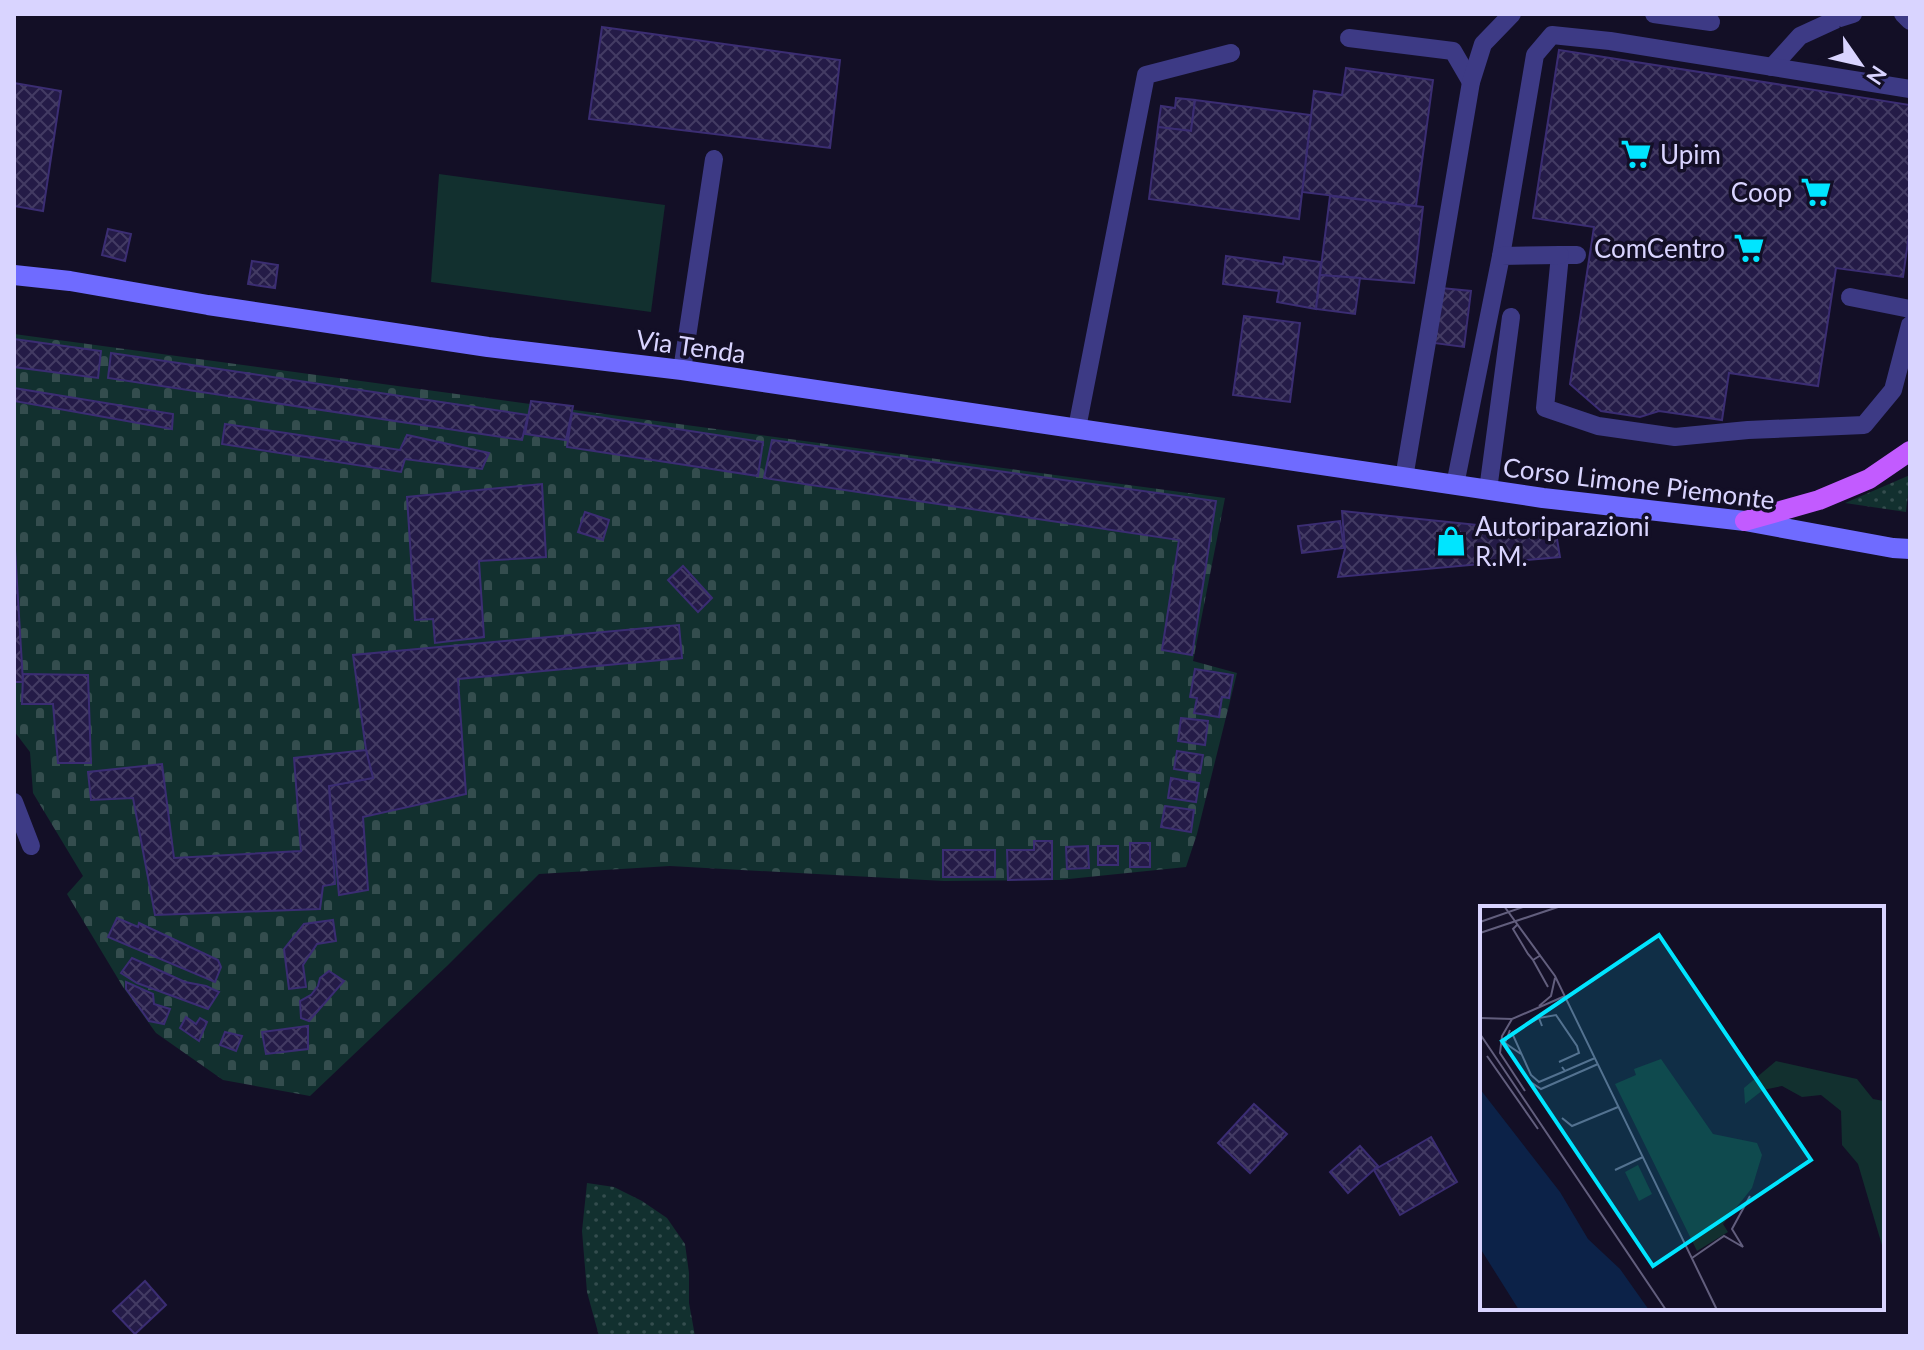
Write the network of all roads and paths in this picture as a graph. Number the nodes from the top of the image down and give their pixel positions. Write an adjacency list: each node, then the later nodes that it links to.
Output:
1 (1503, 14): 9 (lane)
2 (1512, 14): 9 (lane)
3 (1654, 14): 7 (lane)
4 (1853, 14): 11 (lane)
5 (1903, 14): 6 (lane)
6 (1910, 21)
7 (1711, 22)
8 (1349, 38): 12 (lane)
9 (1483, 44): 12 (lane)
10 (1231, 53): 22 (lane)
11 (1772, 67): 13 (lane); 15 (lane)
12 (1471, 82): 25 (lane)
13 (1910, 89)
14 (714, 159): 21 (lane)
15 (1501, 256): 20 (lane); 26 (lane)
16 (14, 275): 21 (main road, Via Tenda)
17 (1850, 297): 18 (lane)
18 (1910, 309)
19 (1511, 317): 27 (lane)
20 (1910, 325)
21 (682, 370): 22 (main road, Via Tenda)
22 (1077, 428): 24 (main road, Via Tenda)
23 (1910, 451): 28 (main road)
24 (1361, 471): 25 (main road, Corso Limone Piemonte)
25 (1404, 478): 26 (main road, Corso Limone Piemonte)
26 (1455, 485): 27 (main road, Corso Limone Piemonte)
27 (1488, 490): 28 (main road, Corso Limone Piemonte)
28 (1745, 521): 29 (main road, Corso Limone Piemonte)
29 (1910, 549)
30 (14, 802): 31 (lane)
31 (31, 846)

